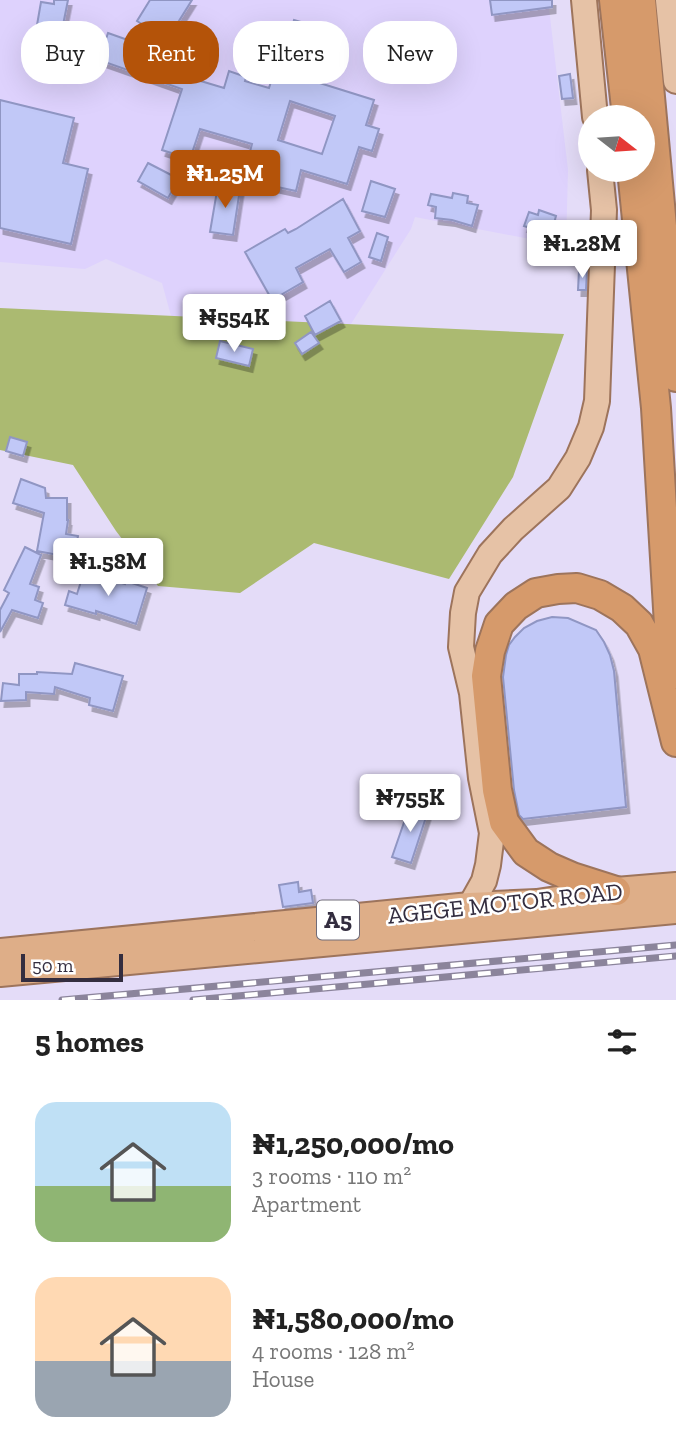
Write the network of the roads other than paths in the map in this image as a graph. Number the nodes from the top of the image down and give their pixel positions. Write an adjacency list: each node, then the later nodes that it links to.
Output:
1 (584, 0): 6 (main road)
2 (614, 0): 7 (highway)
3 (641, 0): 10 (highway)
4 (667, 0): 5 (main road)
5 (676, 80)
6 (594, 105)
7 (625, 105)
8 (601, 182): 14 (main road)
9 (633, 182): 11 (highway)
10 (676, 377)
11 (676, 743): 13 (highway)
12 (676, 886): 13 (highway, AGEGE MOTOR ROAD / A5)
13 (616, 891): 14 (highway, AGEGE MOTOR ROAD / A5)
14 (470, 906): 16 (highway, AGEGE MOTOR ROAD / A5)
15 (676, 910): 16 (highway, AGEGE MOTOR ROAD / A5)
16 (191, 944): 17 (highway, AGEGE MOTOR ROAD / A5); 18 (highway, AGEGE MOTOR ROAD / A5)
17 (0, 952)
18 (0, 973)

